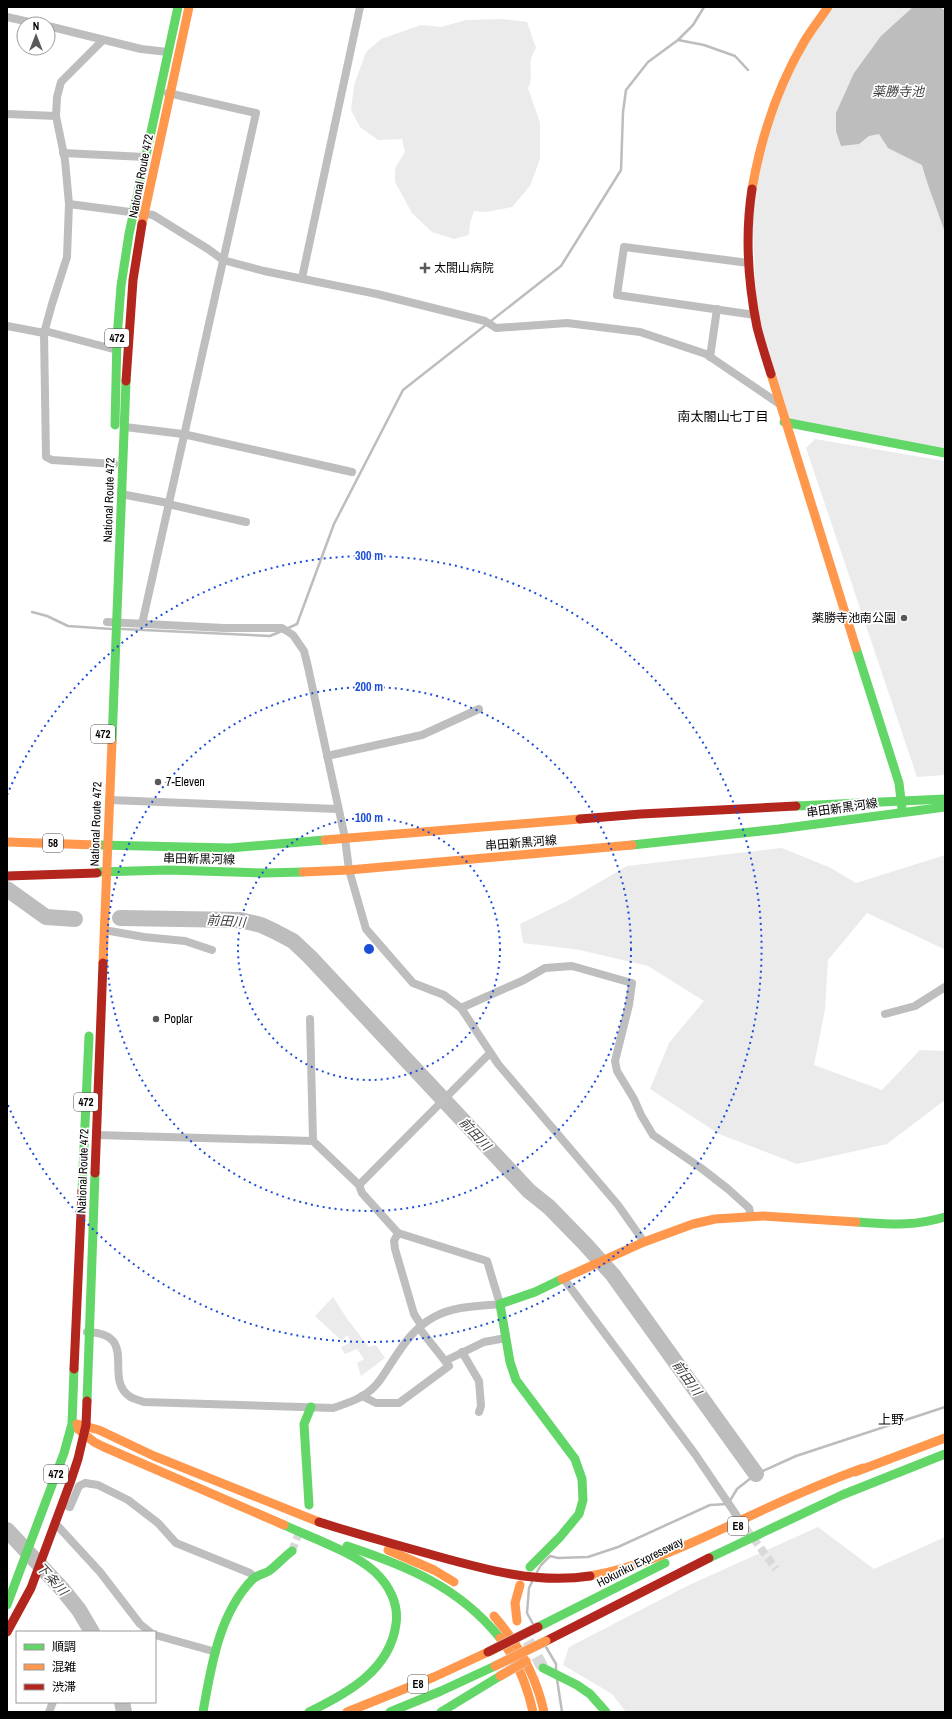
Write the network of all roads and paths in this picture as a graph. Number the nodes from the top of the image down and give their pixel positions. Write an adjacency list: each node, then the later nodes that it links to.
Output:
1 (178, 7): 7 (main road, National Route 472 / 472)
2 (189, 7): 9 (main road, National Route 472 / 472)
3 (360, 7): 19 (street)
4 (828, 7): 18 (main road)
5 (56, 28): 6 (street)
6 (103, 40): 7 (street); 11 (street)
7 (168, 52): 8 (main road, National Route 472 / 472)
8 (159, 91): 9 (street); 13 (main road, National Route 472 / 472)
9 (170, 94): 16 (main road, National Route 472 / 472); 17 (street)
10 (7, 114): 11 (street)
11 (56, 116): 12 (street)
12 (63, 153): 13 (street); 14 (street)
13 (145, 157): 15 (main road, National Route 472 / 472)
14 (69, 204): 15 (street); 23 (street)
15 (134, 213): 16 (street); 24 (main road, National Route 472 / 472)
16 (145, 213): 17 (street); 28 (main road, National Route 472 / 472)
17 (223, 260): 19 (street); 29 (street)
18 (749, 264): 20 (street); 21 (main road)
19 (302, 278): 25 (street)
20 (717, 309): 21 (street); 25 (street)
21 (755, 314): 26 (main road)
22 (7, 326): 23 (street)
23 (44, 332): 24 (street); 31 (street)
24 (117, 350): 31 (main road, National Route 472 / 472)
25 (710, 357): 26 (street)
26 (778, 403): 27 (main road)
27 (784, 422): 30 (main road); 43 (main road)
28 (124, 427): 29 (street); 33 (main road, National Route 472 / 472)
29 (183, 434): 32 (street); 34 (street)
30 (945, 453)
31 (114, 464): 36 (main road, National Route 472 / 472)
32 (352, 472)
33 (122, 494): 34 (street); 36 (main road, National Route 472 / 472)
34 (168, 503): 35 (street); 37 (street)
35 (246, 522)
36 (112, 622): 37 (street); 38 (main road, National Route 472 / 472); 41 (main road, National Route 472 / 472)
37 (142, 624): 40 (street)
38 (106, 646)
39 (479, 709): 40 (street)
40 (327, 756): 45 (street)
41 (103, 798): 45 (street); 49 (main road, National Route 472 / 472)
42 (945, 799): 43 (main road, 串田新黒河線)
43 (901, 802): 46 (main road); 47 (main road, 串田新黒河線)
44 (945, 807): 46 (main road, 串田新黒河線)
45 (338, 809): 47 (street)
46 (903, 812): 51 (main road, 串田新黒河線)
47 (345, 838): 49 (main road, 串田新黒河線); 51 (street)
48 (7, 842): 49 (main road, 58)
49 (101, 845): 50 (main road, National Route 472 / 472)
50 (100, 870): 51 (main road, 串田新黒河線); 52 (main road, 串田新黒河線); 53 (main road, National Route 472 / 472); 54 (main road, National Route 472 / 472)
51 (349, 870): 57 (street)
52 (7, 876)
53 (96, 885)
54 (104, 930): 55 (street); 62 (main road, National Route 472 / 472)
55 (212, 950)
56 (945, 987): 58 (street)
57 (461, 1008): 61 (street); 65 (street)
58 (885, 1014)
59 (310, 1019): 63 (street)
60 (90, 1025): 72 (main road, National Route 472 / 472)
61 (490, 1054): 64 (street); 68 (street)
62 (96, 1135): 63 (street); 73 (main road, National Route 472 / 472)
63 (313, 1142): 64 (street)
64 (359, 1185): 67 (street)
65 (751, 1216): 66 (main road); 68 (main road)
66 (945, 1217)
67 (398, 1233): 70 (street); 71 (street)
68 (644, 1242): 69 (main road)
69 (564, 1279): 70 (main road); 88 (street)
70 (500, 1304): 71 (street); 74 (main road)
71 (420, 1326): 76 (street); 77 (street)
72 (77, 1332): 73 (street); 80 (main road, National Route 472 / 472)
73 (90, 1332): 78 (street); 81 (main road, National Route 472 / 472)
74 (506, 1338): 75 (street); 93 (main road)
75 (462, 1352): 76 (street); 79 (street)
76 (445, 1361): 77 (street)
77 (362, 1396): 78 (street)
78 (311, 1407): 87 (main road)
79 (479, 1412)
80 (72, 1424): 81 (main road); 82 (main road); 97 (main road, National Route 472 / 472)
81 (86, 1425): 82 (main road, National Route 472 / 472); 89 (main road)
82 (85, 1435): 86 (main road, National Route 472 / 472); 91 (main road)
83 (945, 1438): 85 (main road, Hokuriku Expressway / E8)
84 (945, 1454): 103 (main road, E8)
85 (863, 1468): 89 (main road); 108 (main road, Hokuriku Expressway / E8, bridge)
86 (62, 1504): 90 (main road, National Route 472 / 472); 94 (street)
87 (309, 1505)
88 (739, 1519)
89 (318, 1522): 96 (main road)
90 (55, 1523): 100 (street); 101 (main road, National Route 472 / 472)
91 (285, 1526): 107 (main road); 111 (main road)
92 (292, 1551): 94 (main road)
93 (530, 1567)
94 (255, 1578): 104 (main road)
95 (520, 1585): 99 (main road)
96 (464, 1589)
97 (7, 1605)
98 (489, 1611): 112 (main road)
99 (517, 1620)
100 (149, 1631)
101 (7, 1632)
102 (156, 1635): 104 (street)
103 (547, 1644): 109 (main road, E8, bridge); 110 (main road, bridge)
104 (216, 1652): 106 (main road)
105 (543, 1668): 113 (main road)
106 (203, 1712)
107 (309, 1712)
108 (347, 1712)
109 (390, 1712)
110 (442, 1712)
111 (533, 1712)
112 (544, 1712)
113 (606, 1712)

